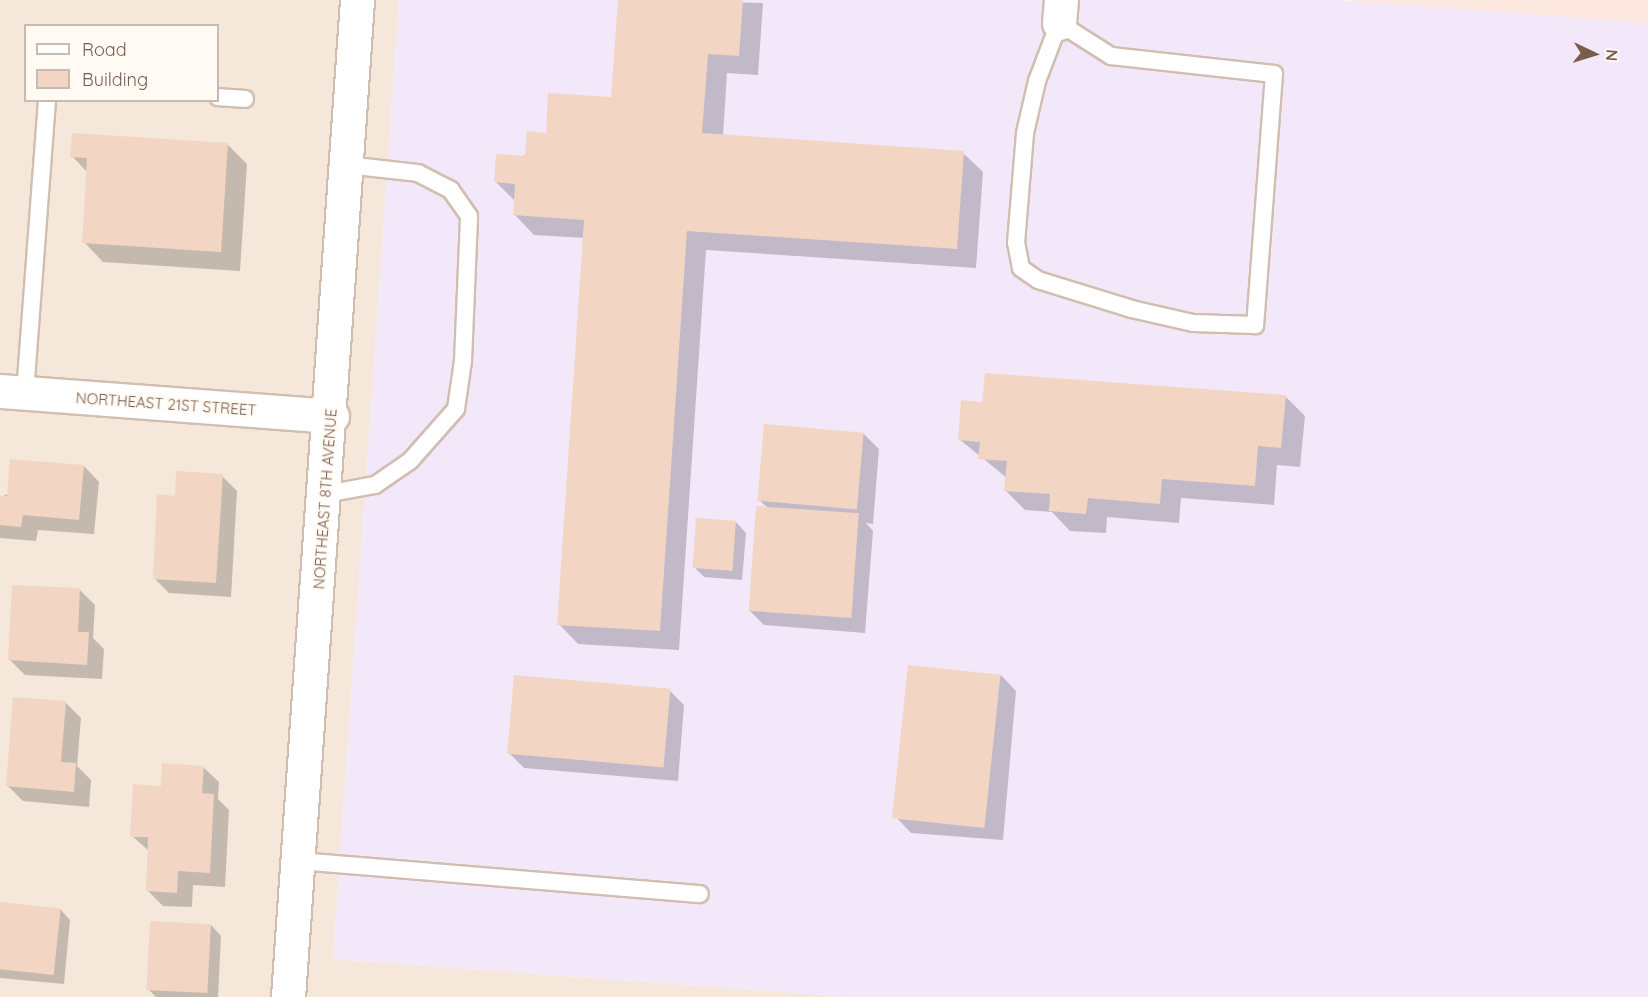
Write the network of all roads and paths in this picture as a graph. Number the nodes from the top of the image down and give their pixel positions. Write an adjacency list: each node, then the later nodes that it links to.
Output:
1 (357, 0): 6 (street, NORTHEAST 8TH AVENUE)
2 (1060, 12): 2 (lane)
3 (219, 97): 4 (lane)
4 (245, 99)
5 (46, 102): 7 (lane)
6 (347, 165): 8 (street, NORTHEAST 8TH AVENUE); 9 (lane)
7 (12, 392): 8 (street, NORTHEAST 21ST STREET)
8 (332, 416): 9 (street, NORTHEAST 8TH AVENUE)
9 (326, 494): 10 (street, NORTHEAST 8TH AVENUE)
10 (298, 861): 11 (lane); 12 (street, NORTHEAST 8TH AVENUE)
11 (700, 894)
12 (288, 997)

